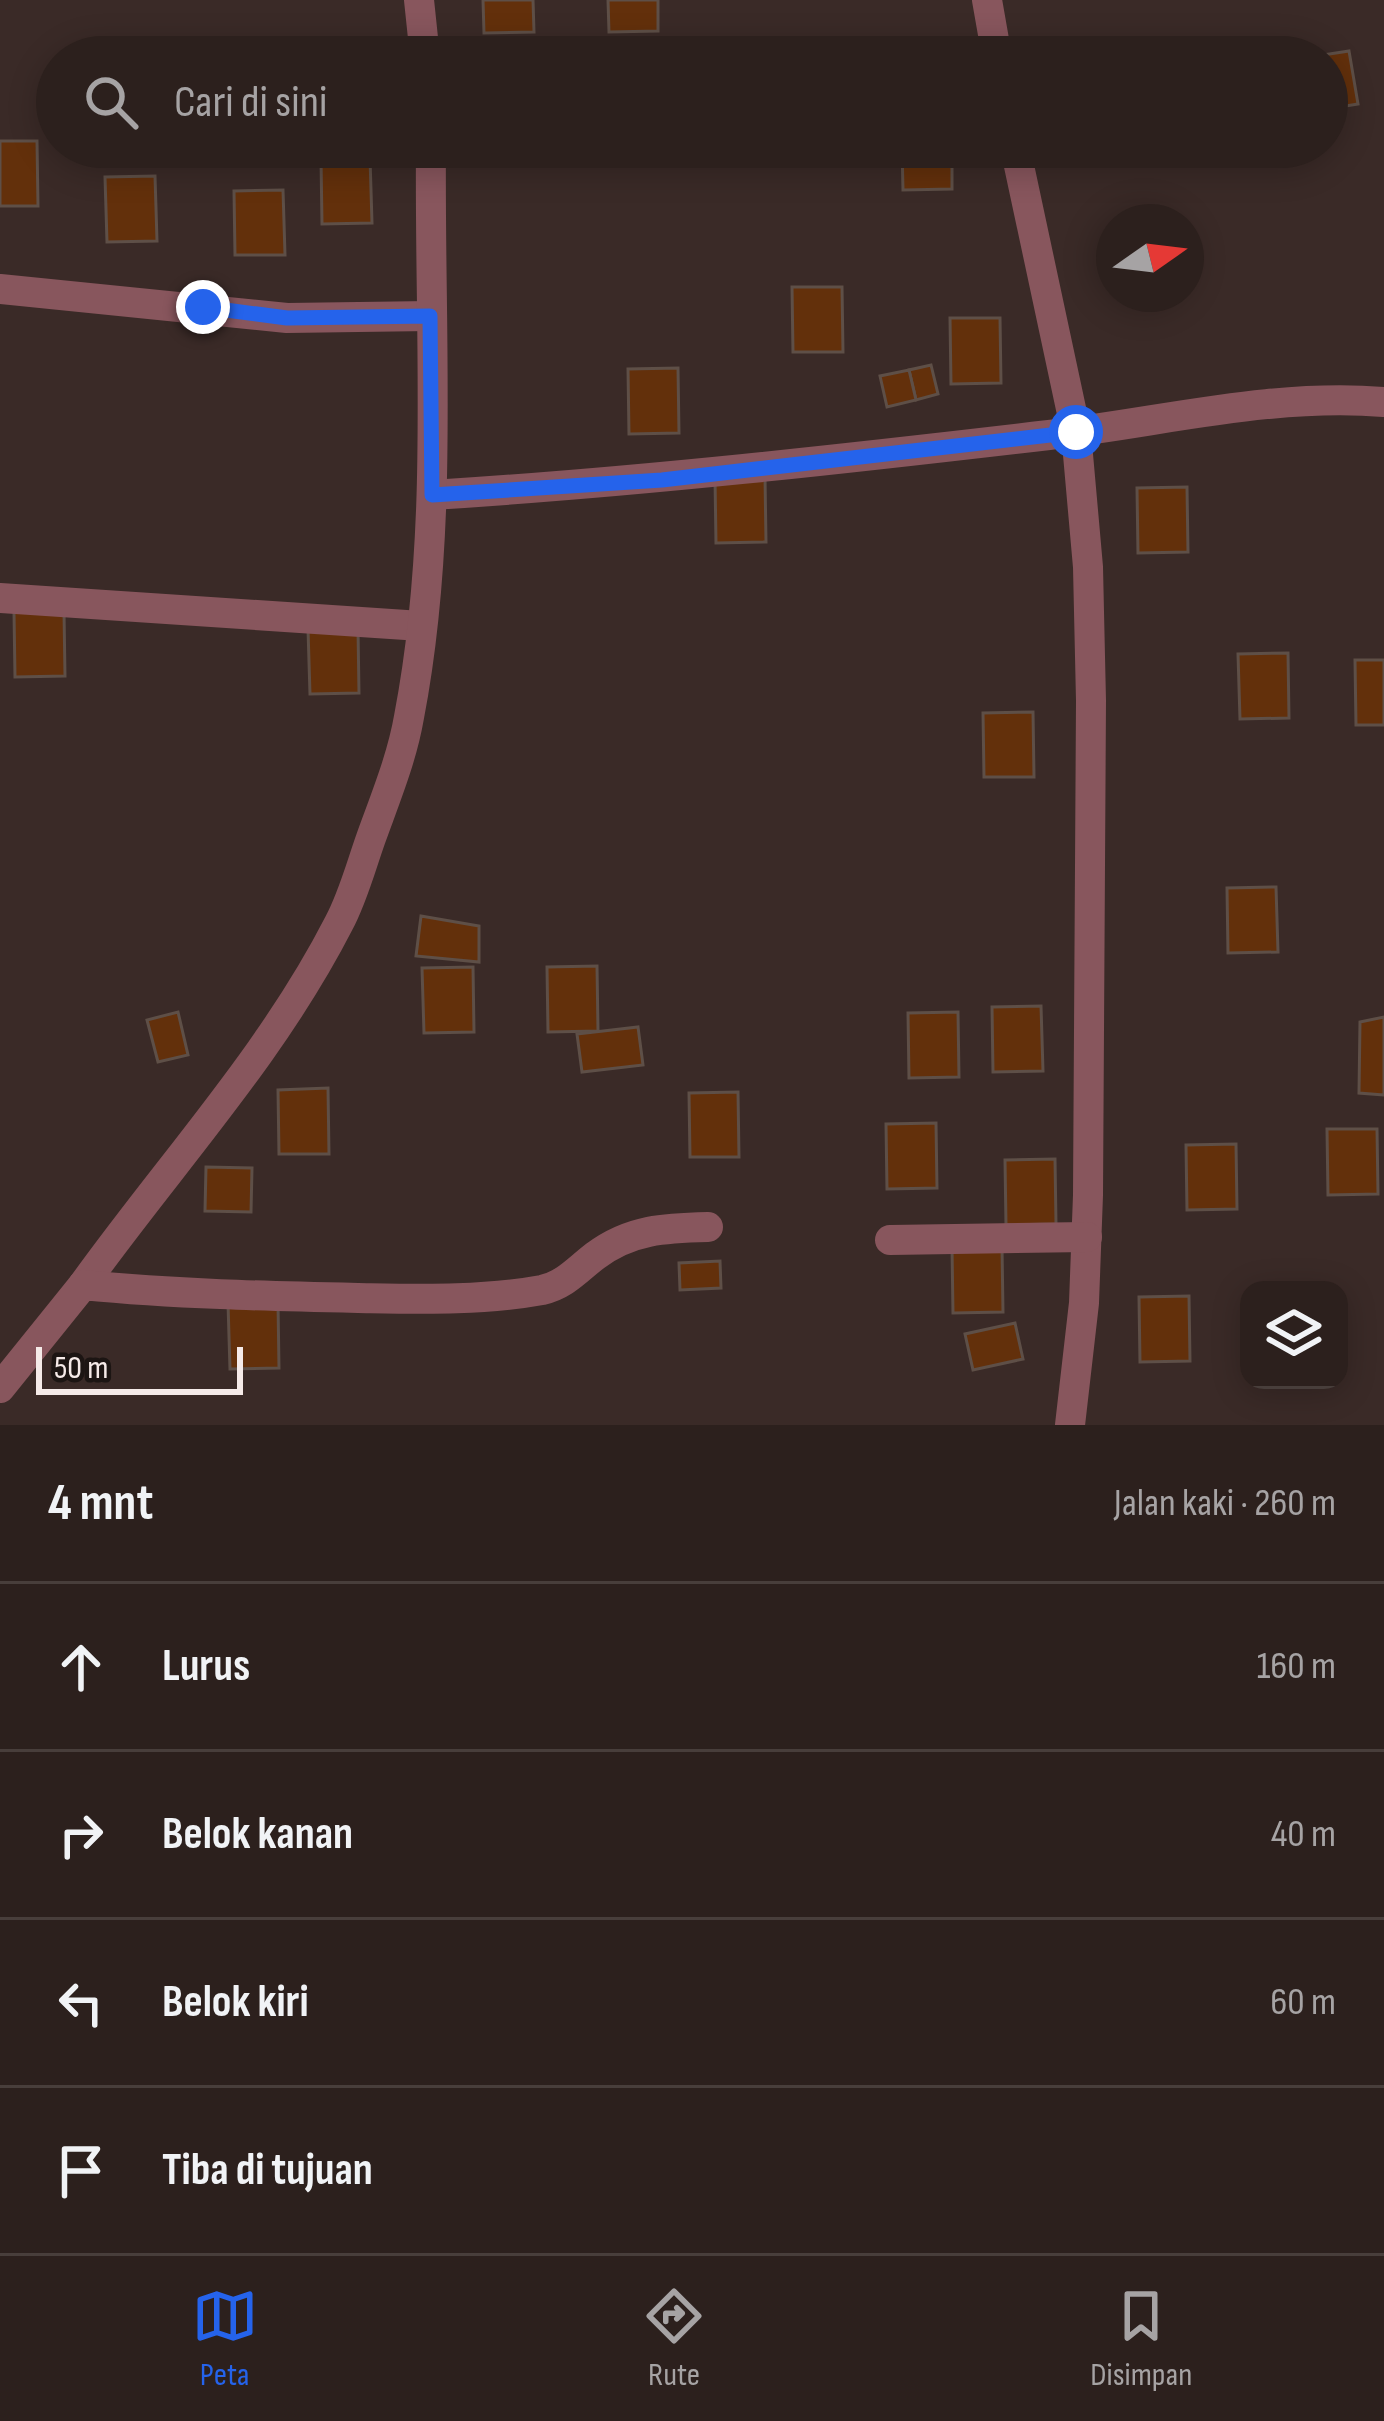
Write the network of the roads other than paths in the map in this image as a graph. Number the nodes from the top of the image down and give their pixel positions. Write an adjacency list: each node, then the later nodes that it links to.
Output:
1 (419, 0): 3 (street)
2 (987, 0): 4 (street)
3 (422, 36)
4 (993, 36)
5 (431, 168): 8 (street)
6 (1019, 168): 10 (street)
7 (0, 289): 8 (street)
8 (430, 316): 11 (street)
9 (1384, 402): 10 (street)
10 (1076, 432): 11 (street); 15 (street)
11 (432, 495): 13 (street)
12 (0, 598): 13 (street)
13 (421, 626): 17 (street)
14 (708, 1227): 17 (street)
15 (1087, 1238): 16 (street); 19 (street)
16 (890, 1240)
17 (83, 1285): 18 (street)
18 (0, 1388)
19 (1070, 1425)

